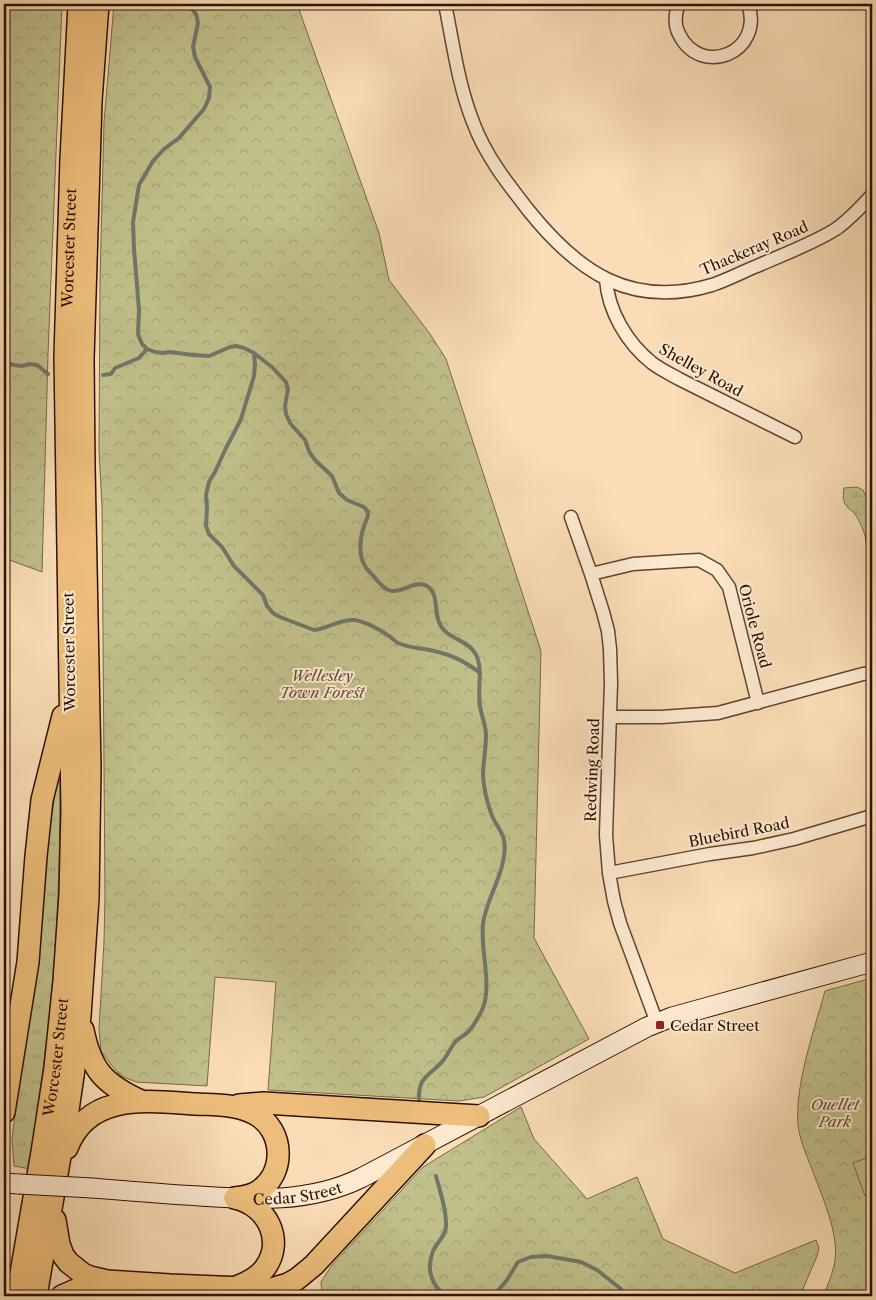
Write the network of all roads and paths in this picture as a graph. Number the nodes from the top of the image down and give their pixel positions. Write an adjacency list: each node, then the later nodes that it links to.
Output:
1 (79, 4): 12 (highway, Worcester Street)
2 (98, 4): 18 (highway, Worcester Street)
3 (445, 4): 7 (street, Thackeray Road)
4 (679, 4): 5 (street)
5 (748, 4)
6 (872, 195): 7 (street, Thackeray Road)
7 (606, 279): 8 (street, Shelley Road)
8 (795, 437)
9 (571, 517): 10 (street, Redwing Road)
10 (591, 574): 13 (street, Oriole Road); 14 (street, Redwing Road)
11 (872, 674): 13 (street)
12 (70, 679): 22 (highway); 31 (highway, Worcester Street)
13 (758, 703): 14 (street)
14 (610, 717): 16 (street, Redwing Road)
15 (872, 816): 16 (street, Bluebird Road)
16 (609, 873): 19 (street, Redwing Road)
17 (872, 962): 19 (main road, Cedar Street)
18 (80, 1016): 20 (highway); 25 (highway, Worcester Street)
19 (657, 1023): 23 (main road, Cedar Street)
20 (141, 1101): 21 (highway); 25 (highway)
21 (230, 1106): 23 (highway); 27 (highway)
22 (4, 1112)
23 (478, 1116): 24 (main road, Cedar Street)
24 (424, 1145): 27 (main road, Cedar Street); 30 (highway)
25 (57, 1174): 28 (highway, Worcester Street)
26 (12, 1183): 27 (main road, Cedar Street, bridge)
27 (235, 1198): 30 (highway)
28 (52, 1203): 29 (highway); 32 (highway, Worcester Street)
29 (107, 1281): 30 (highway); 33 (highway)
30 (235, 1288)
31 (17, 1296)
32 (36, 1296)
33 (62, 1296)

